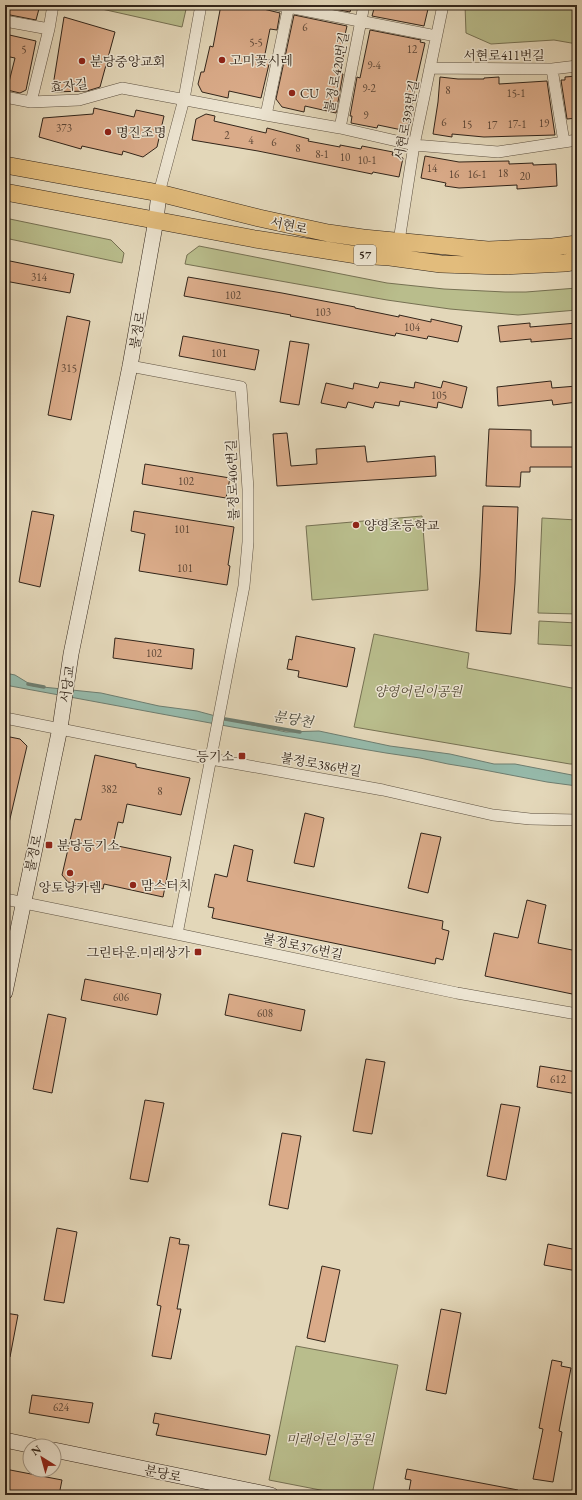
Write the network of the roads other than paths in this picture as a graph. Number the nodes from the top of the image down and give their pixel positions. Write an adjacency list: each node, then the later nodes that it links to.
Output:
1 (53, 5): 8 (street)
2 (201, 5): 14 (street, 불정로)
3 (364, 5): 7 (street, 불정로420번길)
4 (442, 5): 9 (street, 서현로393번길)
5 (285, 6): 7 (street); 16 (street)
6 (5, 21): 8 (street)
7 (360, 21): 9 (street); 17 (street, 불정로420번길)
8 (49, 29): 15 (street)
9 (436, 36): 11 (street, 서현로393번길)
10 (577, 66): 12 (street, 서현로411번길)
11 (431, 68): 12 (street, 서현로411번길); 20 (street, 서현로393번길)
12 (552, 69): 19 (street)
13 (5, 97): 15 (street, 효자길)
14 (184, 99): 15 (street, 효자길); 16 (street, 불정로420번길); 23 (street, 불정로)
15 (31, 102)
16 (266, 115): 17 (street, 불정로420번길)
17 (340, 128): 20 (street, 불정로420번길)
18 (577, 140): 19 (street, 불정로420번길)
19 (564, 142): 20 (street, 불정로420번길)
20 (414, 145): 25 (street, 서현로393번길)
21 (5, 165): 23 (main road, 서현로 / 57)
22 (5, 192): 24 (main road, 서현로 / 57)
23 (159, 193): 24 (main road, 불정로); 25 (main road, 서현로 / 57)
24 (156, 220): 27 (main road, 서현로 / 57); 28 (main road, 불정로)
25 (399, 241): 26 (main road, 서현로 / 57)
26 (577, 244)
27 (577, 261)
28 (130, 366): 29 (main road, 불정로); 32 (street, 불정로406번길)
29 (71, 654): 31 (main road, 서당교)
30 (5, 718): 31 (street, 불정로386번길)
31 (61, 721): 32 (street, 불정로386번길); 35 (main road, 불정로)
32 (212, 754): 33 (street, 불정로386번길); 36 (street)
33 (577, 820)
34 (5, 899): 35 (street, 불정로376번길)
35 (23, 902): 36 (street, 불정로376번길); 37 (main road, 불정로)
36 (177, 934): 38 (street, 불정로376번길)
37 (5, 992)
38 (577, 1014)
39 (5, 1440): 40 (main road)
40 (22, 1444)
41 (62, 1452): 42 (main road, 분당로)
42 (271, 1495)

